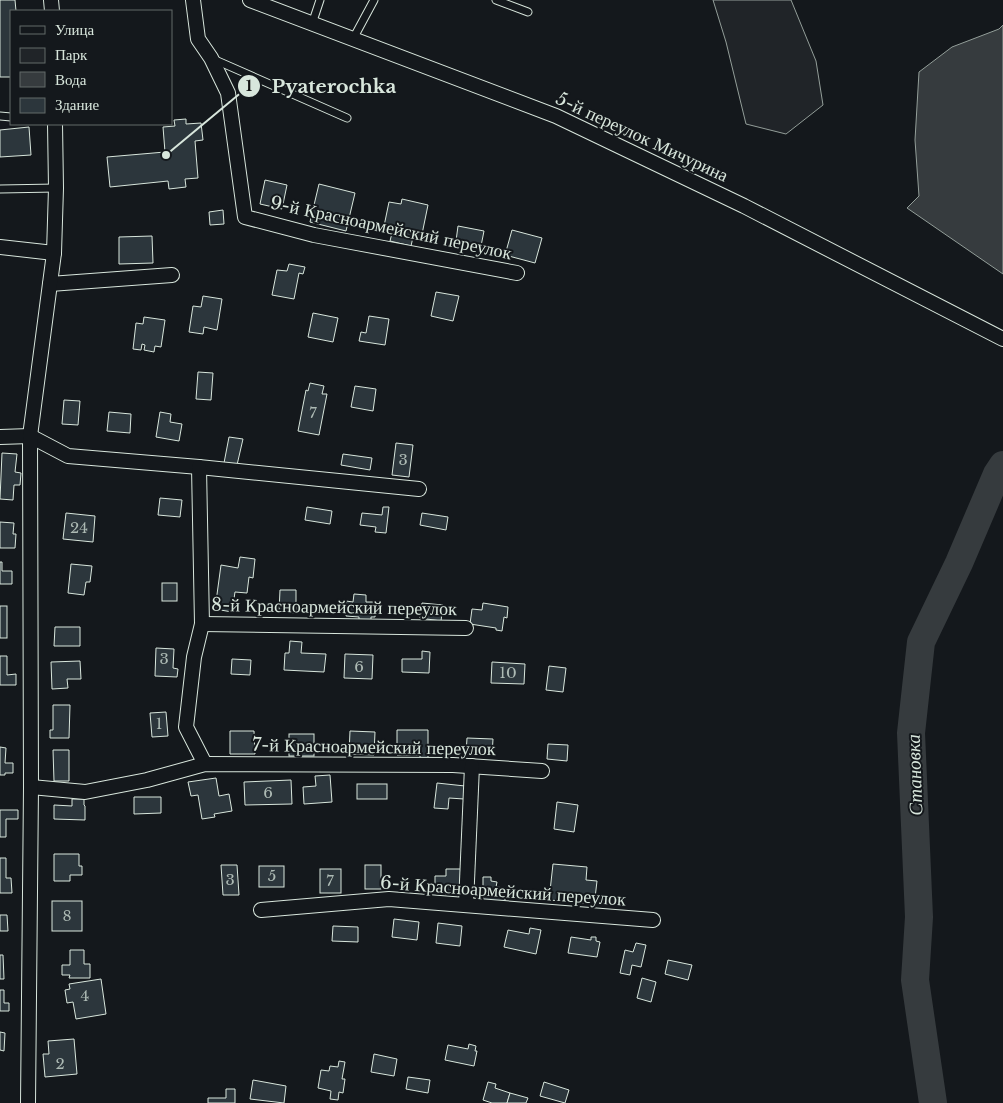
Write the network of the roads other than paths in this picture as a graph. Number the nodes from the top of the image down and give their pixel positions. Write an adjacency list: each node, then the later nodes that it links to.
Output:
1 (194, 0): 9 (street, 9-й Красноармейский переулок)
2 (250, 0): 7 (street, 5-й переулок Мичурина)
3 (320, 0): 7 (lane)
4 (374, 0): 8 (lane)
5 (496, 0): 6 (lane)
6 (528, 12)
7 (312, 24): 8 (street, 5-й переулок Мичурина)
8 (353, 39): 19 (street, 5-й переулок Мичурина)
9 (210, 58): 10 (lane); 16 (street, 9-й Красноармейский переулок)
10 (347, 118)
11 (55, 125): 12 (street)
12 (56, 188): 13 (lane); 15 (street)
13 (0, 189)
14 (0, 247): 15 (street)
15 (54, 253): 18 (street)
16 (517, 273)
17 (172, 275): 18 (street)
18 (50, 284): 20 (street)
19 (1003, 339)
20 (30, 436): 21 (street); 22 (street); 29 (street)
21 (0, 437)
22 (199, 467): 23 (street); 24 (street)
23 (419, 489)
24 (202, 624): 25 (street, 8-й Красноармейский переулок); 26 (street)
25 (466, 628)
26 (205, 764): 27 (street, 7-й Красноармейский переулок); 29 (street, 7-й Красноармейский переулок)
27 (472, 766): 28 (street, 7-й Красноармейский переулок); 30 (street)
28 (542, 771)
29 (31, 787): 33 (street)
30 (466, 904): 31 (street, 6-й Красноармейский переулок); 32 (street, 6-й Красноармейский переулок)
31 (261, 910)
32 (653, 920)
33 (28, 1103)

